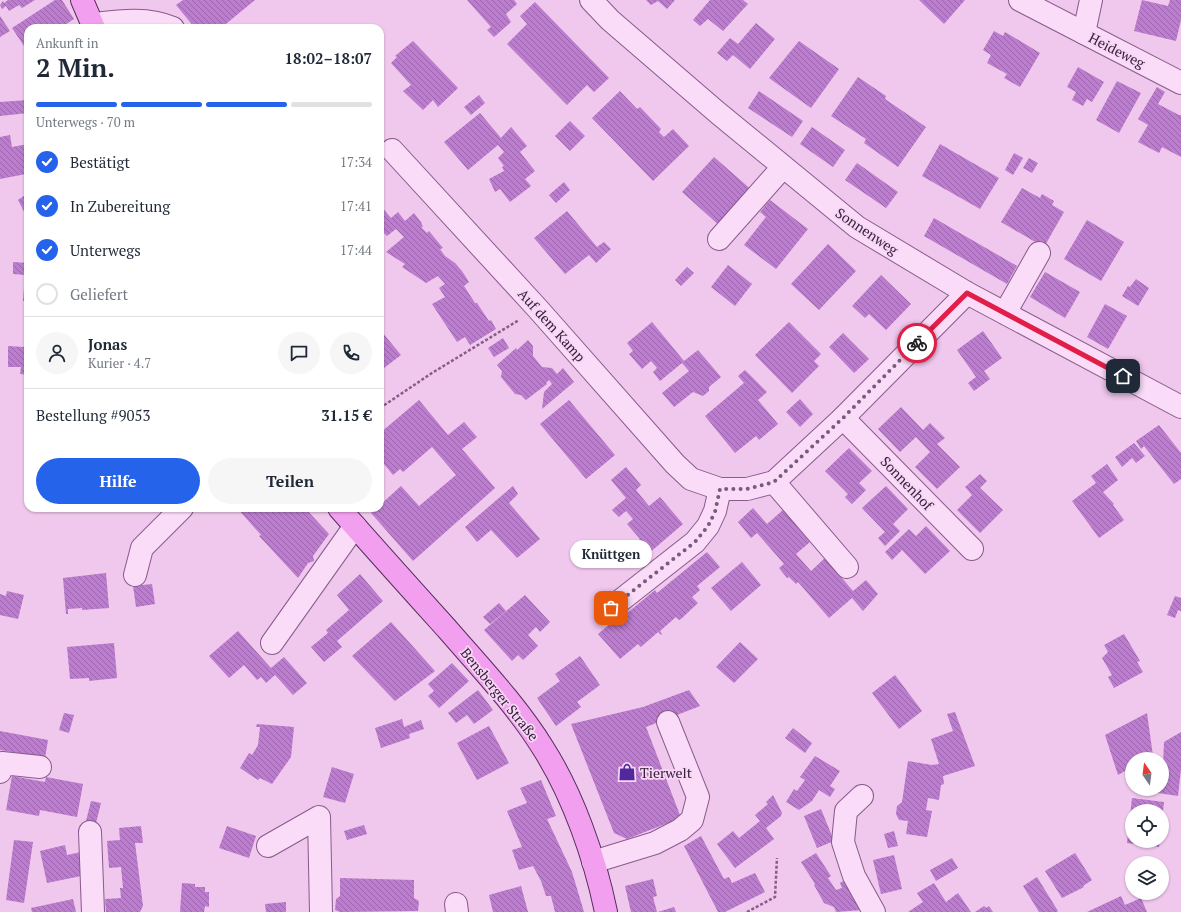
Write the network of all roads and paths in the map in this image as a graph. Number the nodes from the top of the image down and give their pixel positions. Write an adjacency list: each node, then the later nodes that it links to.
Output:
1 (82, 0): 5 (main road)
2 (591, 0): 11 (street, Sonnenweg)
3 (1020, 0): 8 (street)
4 (1091, 0): 8 (street, Heideweg)
5 (93, 24)
6 (106, 24): 7 (street)
7 (164, 24)
8 (1084, 34): 9 (street, Heideweg)
9 (1181, 83)
10 (392, 150): 15 (street, Auf dem Kamp)
11 (783, 167): 12 (street); 14 (street, Sonnenweg)
12 (719, 239)
13 (1040, 253): 16 (street)
14 (967, 293): 16 (street, Sonnenweg); 19 (street, Auf dem Kamp)
15 (538, 309): 17 (path); 21 (street, Auf dem Kamp)
16 (1005, 313): 18 (street, Sonnenweg)
17 (384, 405)
18 (1181, 407)
19 (843, 418): 20 (street, Auf dem Kamp); 25 (street, Sonnenhof)
20 (774, 482): 21 (street, Auf dem Kamp); 26 (street)
21 (720, 489): 28 (street)
22 (178, 512): 27 (street)
23 (343, 512): 24 (main road, Bensberger Straße)
24 (355, 526): 29 (street); 37 (main road, Bensberger Straße)
25 (972, 549)
26 (847, 567)
27 (136, 575)
28 (611, 608)
29 (272, 643)
30 (668, 722): 37 (street)
31 (40, 767): 32 (street)
32 (0, 772)
33 (862, 796): 42 (street)
34 (90, 832): 38 (street)
35 (268, 846): 39 (street)
36 (776, 858): 41 (path)
37 (593, 862): 40 (main road, Bensberger Straße)
38 (93, 912)
39 (321, 912)
40 (606, 912)
41 (747, 912)
42 (874, 912)

